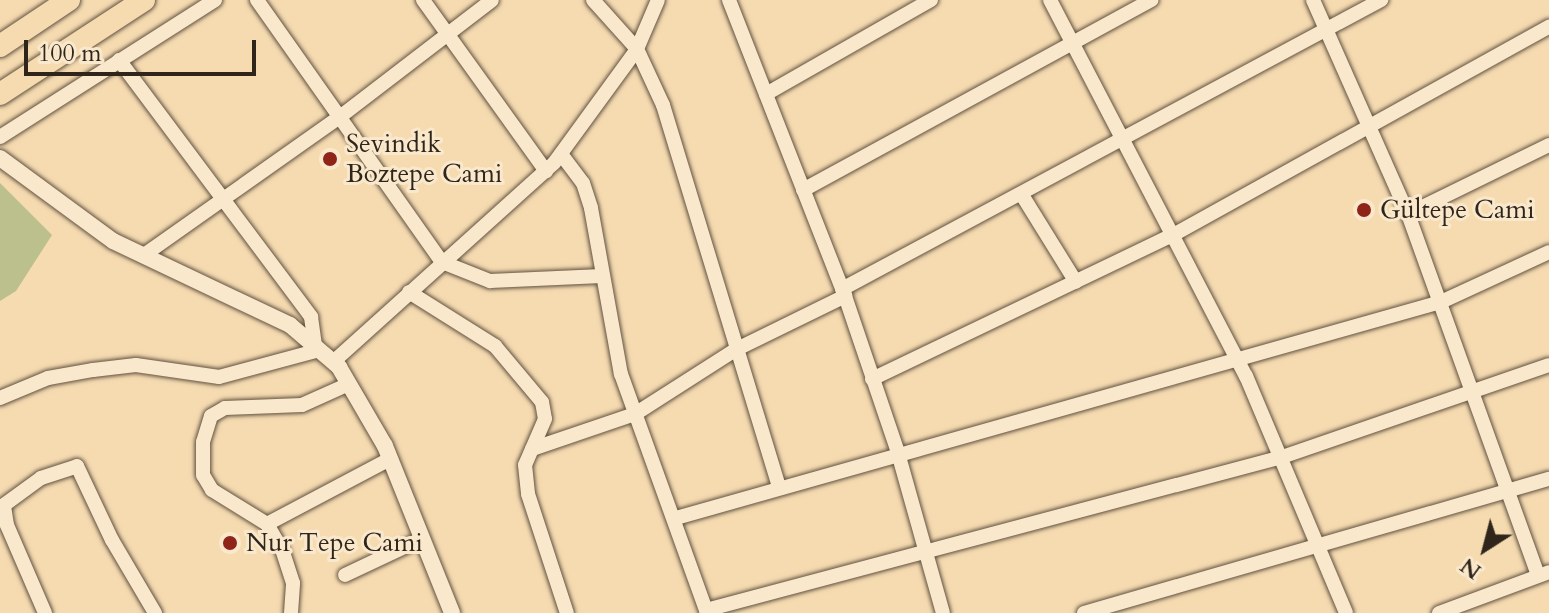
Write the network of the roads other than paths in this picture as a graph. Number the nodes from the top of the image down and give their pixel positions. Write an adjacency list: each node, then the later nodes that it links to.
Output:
1 (69, 0): 19 (main road)
2 (144, 0): 22 (main road)
3 (215, 0): 21 (street)
4 (257, 0): 24 (street)
5 (423, 0): 17 (street)
6 (492, 0): 17 (street)
7 (593, 0): 20 (street)
8 (658, 0): 20 (street)
9 (729, 0): 23 (street)
10 (931, 0): 23 (street)
11 (1050, 0): 18 (street)
12 (1152, 0): 18 (street)
13 (1313, 0): 16 (street)
14 (1381, 0): 16 (street)
15 (1549, 27): 25 (street)
16 (1327, 30): 25 (street); 27 (street)
17 (447, 32): 24 (street); 31 (street)
18 (1071, 41): 27 (street); 32 (street)
19 (0, 46)
20 (637, 49): 29 (street); 46 (street)
21 (119, 60): 26 (street); 34 (street)
22 (0, 94)
23 (766, 94): 32 (street)
24 (341, 116): 34 (street); 39 (street)
25 (1369, 128): 35 (street); 36 (street)
26 (0, 137)
27 (1124, 142): 33 (street); 36 (street)
28 (1549, 145): 35 (street)
29 (561, 154): 31 (street); 40 (street)
30 (0, 158): 38 (street)
31 (546, 171): 39 (street)
32 (803, 190): 43 (street)
33 (1022, 195): 41 (street); 43 (street)
34 (218, 199): 38 (street); 45 (street)
35 (1408, 214): 44 (street)
36 (1173, 235): 41 (street); 48 (street)
37 (1549, 252): 44 (street)
38 (144, 255): 45 (street)
39 (442, 262): 40 (street); 42 (street)
40 (602, 276): 54 (street)
41 (1076, 282): 50 (street)
42 (409, 292): 47 (street); 55 (street)
43 (844, 292): 46 (street); 50 (street)
44 (1441, 302): 48 (street); 52 (street)
45 (317, 348): 47 (street); 53 (street)
46 (735, 350): 54 (street); 60 (street)
47 (333, 362): 51 (street)
48 (1239, 363): 56 (street); 57 (street)
49 (1549, 365): 52 (street)
50 (872, 379): 56 (street)
51 (349, 384): 58 (street); 63 (street)
52 (1474, 395): 57 (street); 61 (street)
53 (0, 398)
54 (635, 414): 55 (street); 62 (street)
55 (532, 449): 75 (street)
56 (898, 453): 60 (street); 66 (street)
57 (1282, 457): 65 (street); 66 (street)
58 (390, 459): 63 (street); 64 (street)
59 (1549, 479): 61 (street)
60 (779, 486): 62 (street)
61 (1506, 492): 65 (street); 67 (street)
62 (676, 518): 71 (street)
63 (267, 524): 74 (street)
64 (421, 539): 68 (street); 70 (street)
65 (1320, 548): 69 (street); 78 (street)
66 (923, 554): 71 (street); 76 (street)
67 (1544, 574): 79 (street)
68 (345, 575)
69 (1134, 608): 77 (street)
70 (448, 612)
71 (706, 612)
72 (45, 613): 73 (street)
73 (155, 613)
74 (291, 613)
75 (567, 613)
76 (943, 613)
77 (1084, 613)
78 (1346, 613)
79 (1439, 613)

